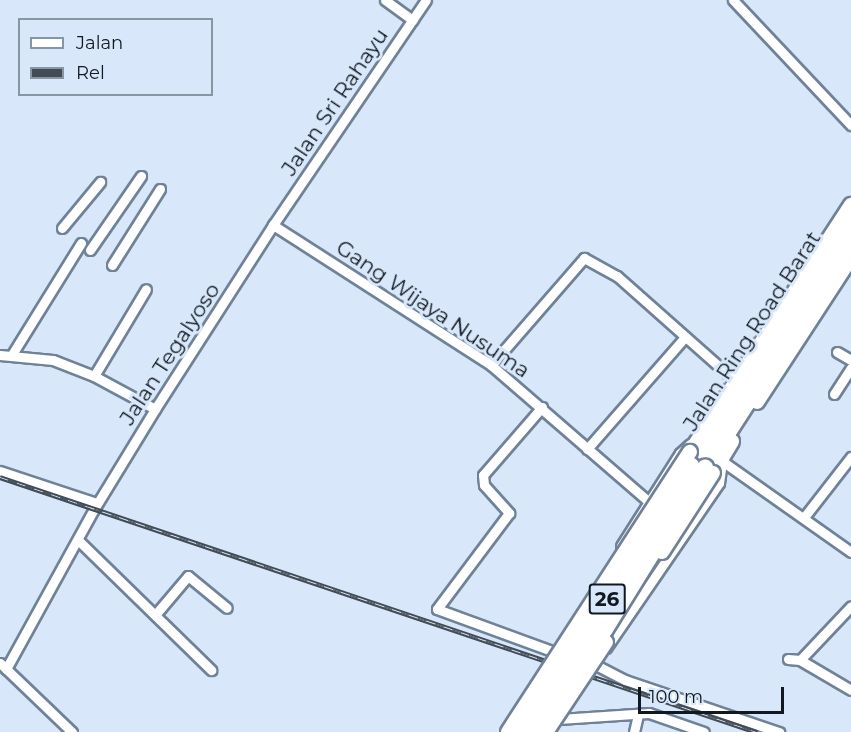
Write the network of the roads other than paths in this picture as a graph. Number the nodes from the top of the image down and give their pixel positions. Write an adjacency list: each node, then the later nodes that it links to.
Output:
1 (385, 0): 4 (street)
2 (426, 0): 4 (street, Jalan Sri Rahayu)
3 (733, 0): 5 (street)
4 (413, 20): 11 (street, Jalan Sri Rahayu)
5 (851, 125)
6 (141, 176): 15 (street)
7 (100, 182): 12 (street)
8 (160, 189): 17 (street)
9 (851, 205): 28 (street)
10 (851, 221): 33 (highway, Jalan Ring Road Barat / 26)
11 (273, 225): 25 (street, Gang Wijaya Nusuma); 31 (street, Jalan Tegalyoso)
12 (62, 228)
13 (851, 242): 18 (highway, Jalan Ring Road Barat / 26)
14 (81, 243): 23 (street)
15 (90, 250)
16 (851, 258): 18 (street)
17 (112, 265)
18 (838, 271): 33 (highway, Jalan Ring Road Barat / 26)
19 (147, 289): 27 (street)
20 (686, 337): 25 (street); 28 (street); 32 (street)
21 (837, 352): 24 (street)
22 (0, 355): 23 (street)
23 (11, 356): 27 (street)
24 (851, 360)
25 (491, 365): 30 (street, Gang Wijaya Nusuma)
26 (851, 368): 29 (street)
27 (94, 376): 31 (street)
28 (734, 380): 33 (street)
29 (834, 394)
30 (542, 406): 32 (street, Gang Wijaya Nusuma); 44 (street)
31 (155, 409): 37 (street, Jalan Tegalyoso)
32 (587, 449): 36 (street, Gang Wijaya Nusuma)
33 (707, 457): 36 (street); 38 (street); 47 (street); 55 (street, bridge); 56 (highway, 26, bridge); 57 (highway, 26, bridge); 58 (street, bridge)
34 (851, 457): 38 (street)
35 (0, 471): 37 (street)
36 (649, 502): 44 (street)
37 (97, 503): 39 (street, Jalan Tegalyoso)
38 (805, 516): 40 (street)
39 (79, 541): 43 (street); 48 (street, Jalan Tegalyoso)
40 (851, 552)
41 (851, 606): 46 (street)
42 (227, 608): 43 (street)
43 (155, 615): 49 (street)
44 (555, 653): 47 (street)
45 (788, 659): 46 (street)
46 (800, 660): 50 (street)
47 (596, 663): 62 (street)
48 (3, 666): 53 (street)
49 (211, 670)
50 (851, 690)
51 (638, 714): 52 (street); 60 (street); 61 (street)
52 (559, 719): 54 (street); 59 (street)
53 (72, 732)
54 (502, 732)
55 (508, 732)
56 (521, 732)
57 (535, 732)
58 (546, 732)
59 (551, 732)
60 (634, 732)
61 (704, 732)
62 (779, 732)

